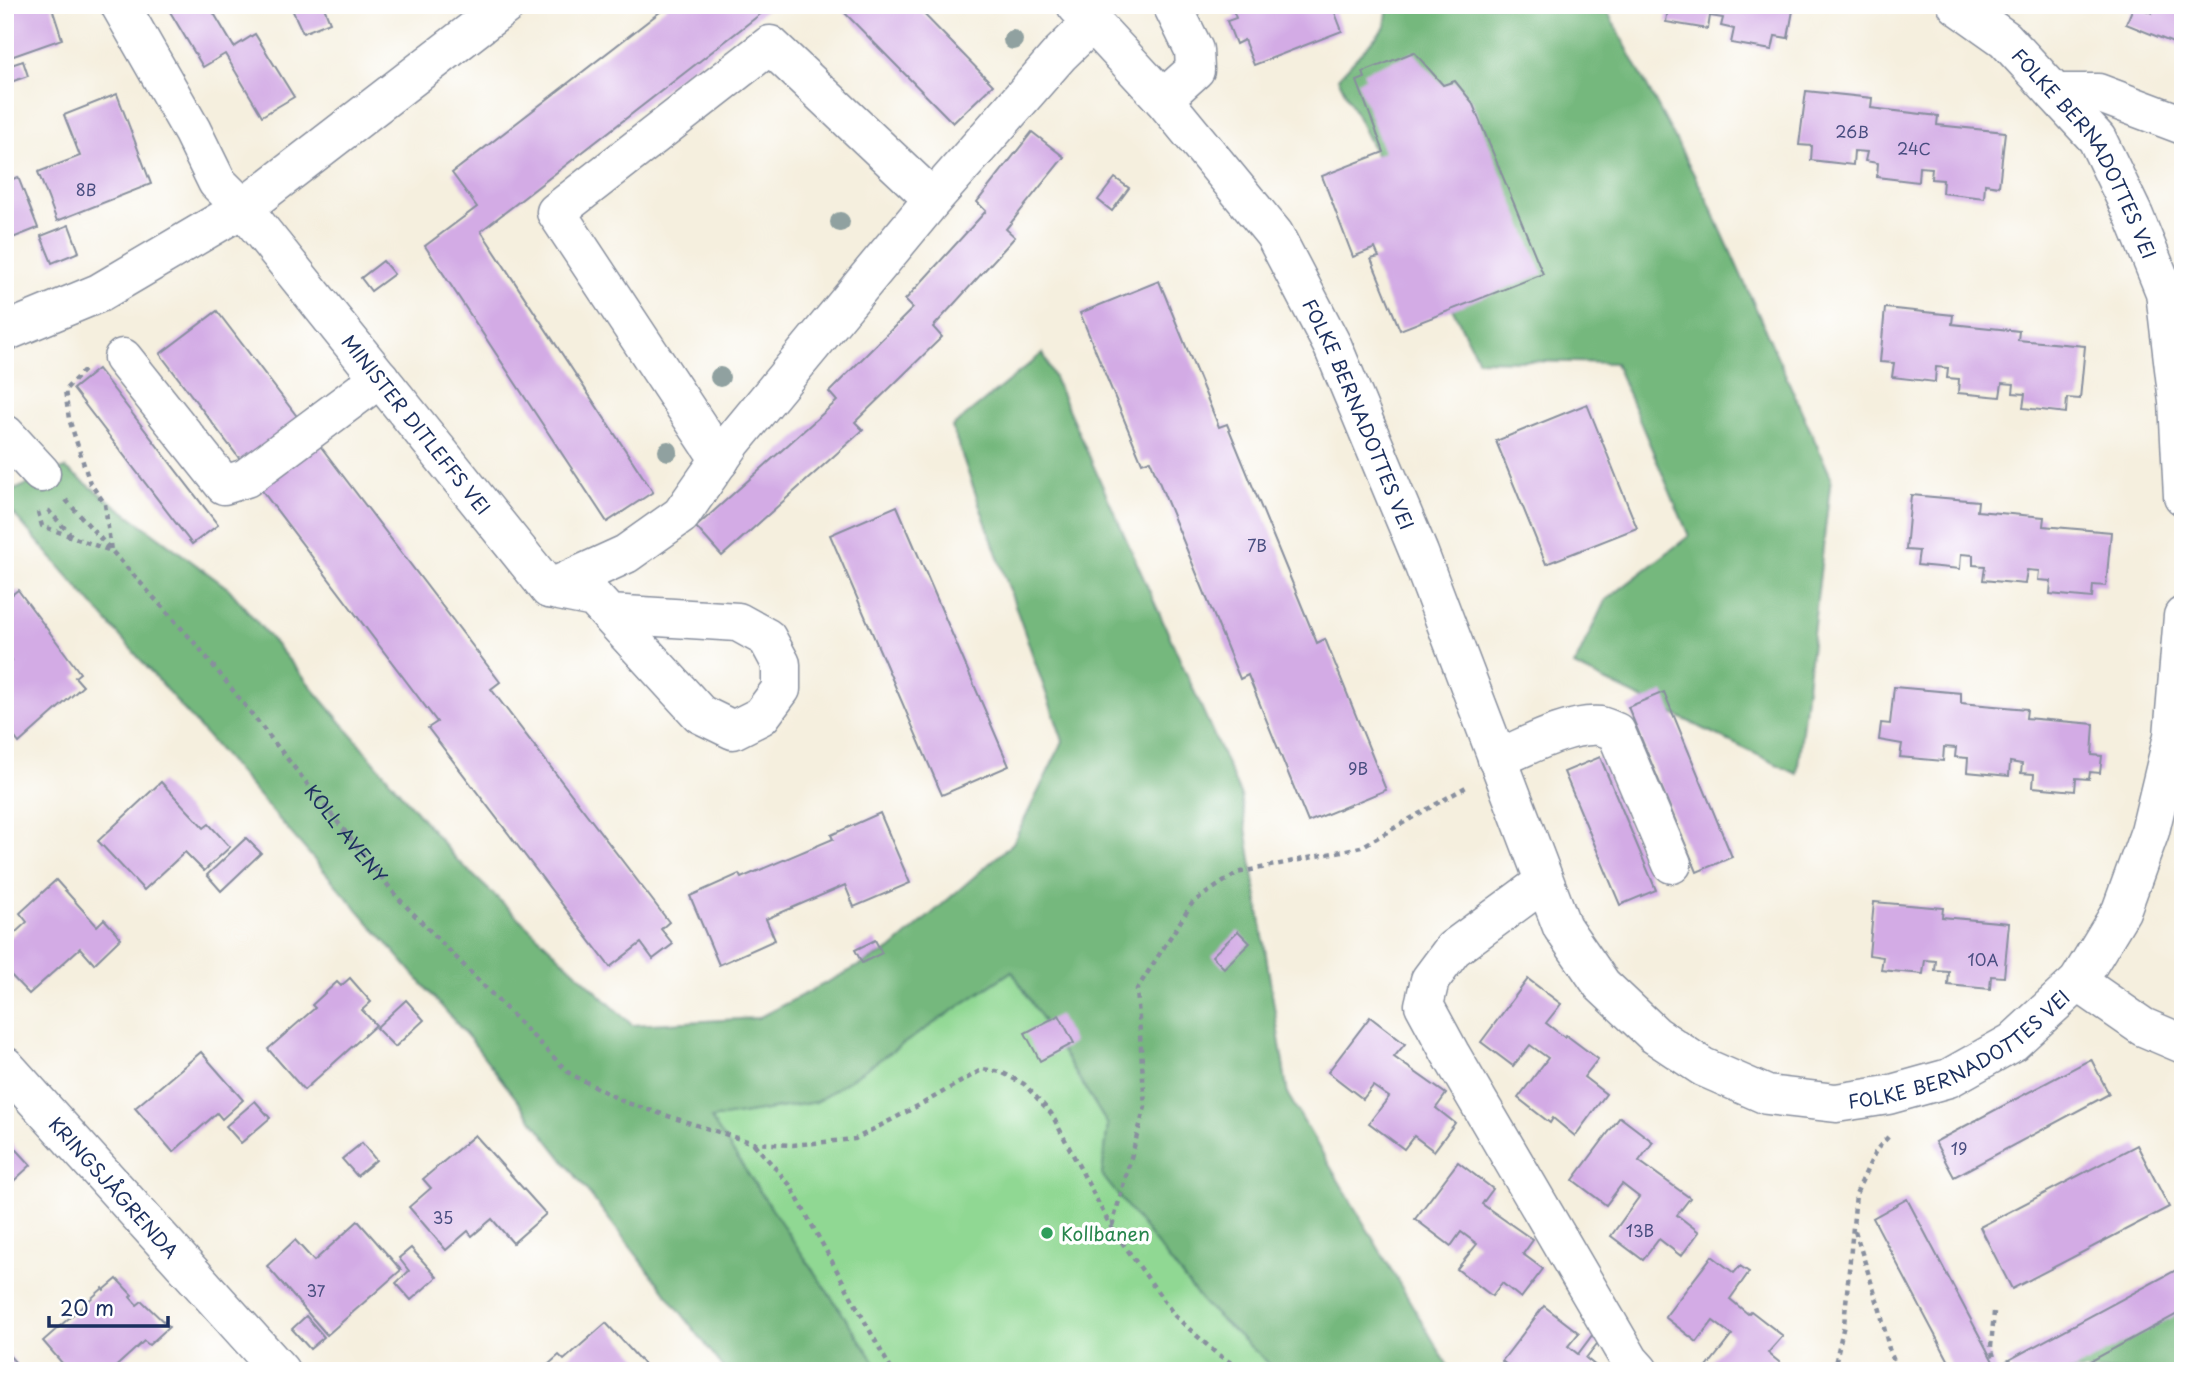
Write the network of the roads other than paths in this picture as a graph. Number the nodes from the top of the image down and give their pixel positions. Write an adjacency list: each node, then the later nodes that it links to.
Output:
1 (120, 5): 10 (street, MINISTER DITLEFFS VEI)
2 (506, 5): 10 (street)
3 (1172, 5): 7 (street)
4 (1957, 5): 6 (street, FOLKE BERNADOTTES VEI)
5 (1084, 14): 7 (street, FOLKE BERNADOTTES VEI); 9 (street)
6 (2055, 93): 8 (street); 17 (street, FOLKE BERNADOTTES VEI)
7 (1163, 99): 21 (street, FOLKE BERNADOTTES VEI)
8 (2183, 125)
9 (933, 199): 15 (street); 15 (street)
10 (243, 208): 11 (street); 13 (street, MINISTER DITLEFFS VEI)
11 (5, 332)
12 (123, 358): 13 (street)
13 (380, 378): 18 (street, MINISTER DITLEFFS VEI)
14 (5, 434): 16 (street)
15 (720, 460): 18 (street)
16 (43, 489)
17 (2183, 496)
18 (549, 589): 19 (street)
19 (609, 614)
20 (2183, 616): 24 (street, FOLKE BERNADOTTES VEI)
21 (1499, 763): 22 (street); 23 (street, FOLKE BERNADOTTES VEI)
22 (1672, 864)
23 (1544, 882): 24 (street, FOLKE BERNADOTTES VEI); 28 (street)
24 (2078, 982): 25 (street)
25 (2183, 1044)
26 (5, 1066): 27 (street, KRINGSJÅGRENDA)
27 (281, 1371)
28 (1639, 1371)

